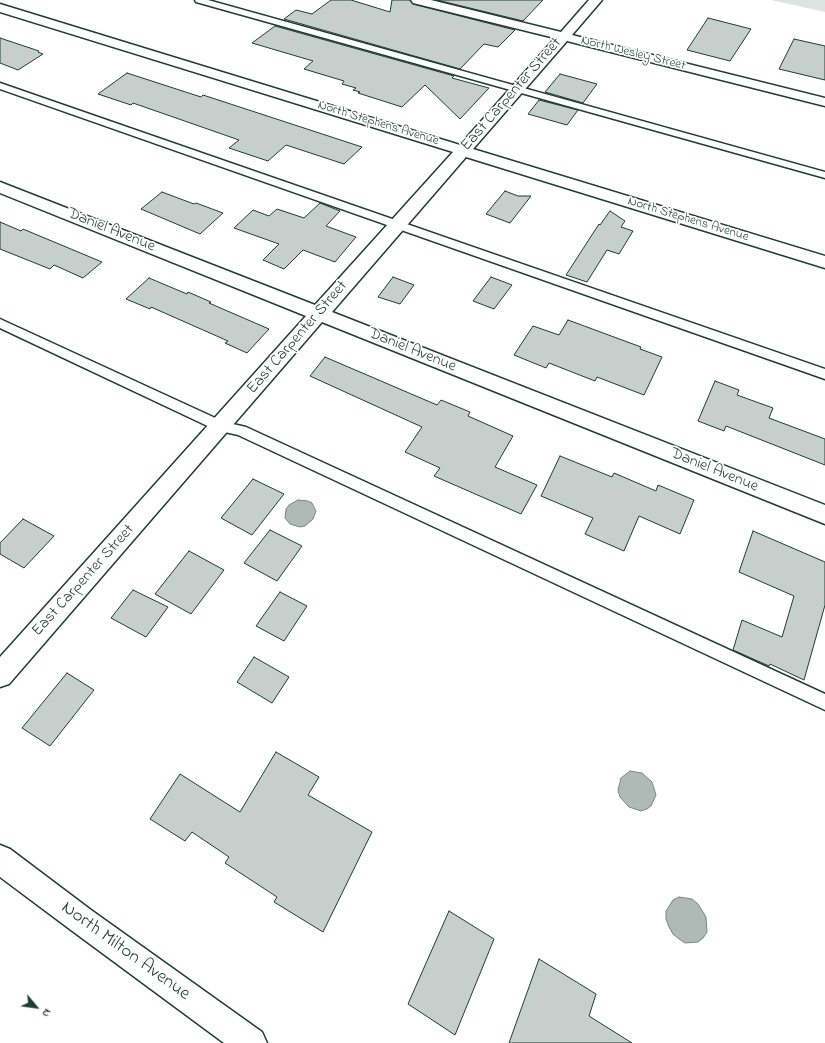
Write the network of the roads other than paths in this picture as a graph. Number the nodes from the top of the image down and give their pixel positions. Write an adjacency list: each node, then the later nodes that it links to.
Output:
1 (199, 0): 7 (lane)
2 (417, 0): 5 (street, North Wesley Street)
3 (596, 0): 5 (street, East Carpenter Street)
4 (0, 8): 9 (street, North Stephens Avenue)
5 (564, 36): 7 (street, East Carpenter Street); 8 (street, North Wesley Street)
6 (0, 86): 12 (lane)
7 (517, 89): 9 (street, East Carpenter Street); 10 (lane)
8 (825, 102)
9 (463, 150): 12 (street, East Carpenter Street); 13 (street, North Stephens Avenue)
10 (825, 175)
11 (0, 187): 14 (street, Daniel Avenue)
12 (397, 225): 14 (street, East Carpenter Street); 16 (lane)
13 (825, 262)
14 (319, 314): 17 (street, East Carpenter Street); 18 (street, Daniel Avenue)
15 (0, 323): 17 (lane)
16 (825, 374)
17 (221, 426): 19 (street, East Carpenter Street); 20 (lane)
18 (825, 515)
19 (0, 675)
20 (825, 702)
21 (0, 859): 22 (street, North Milton Avenue)
22 (251, 1043)

